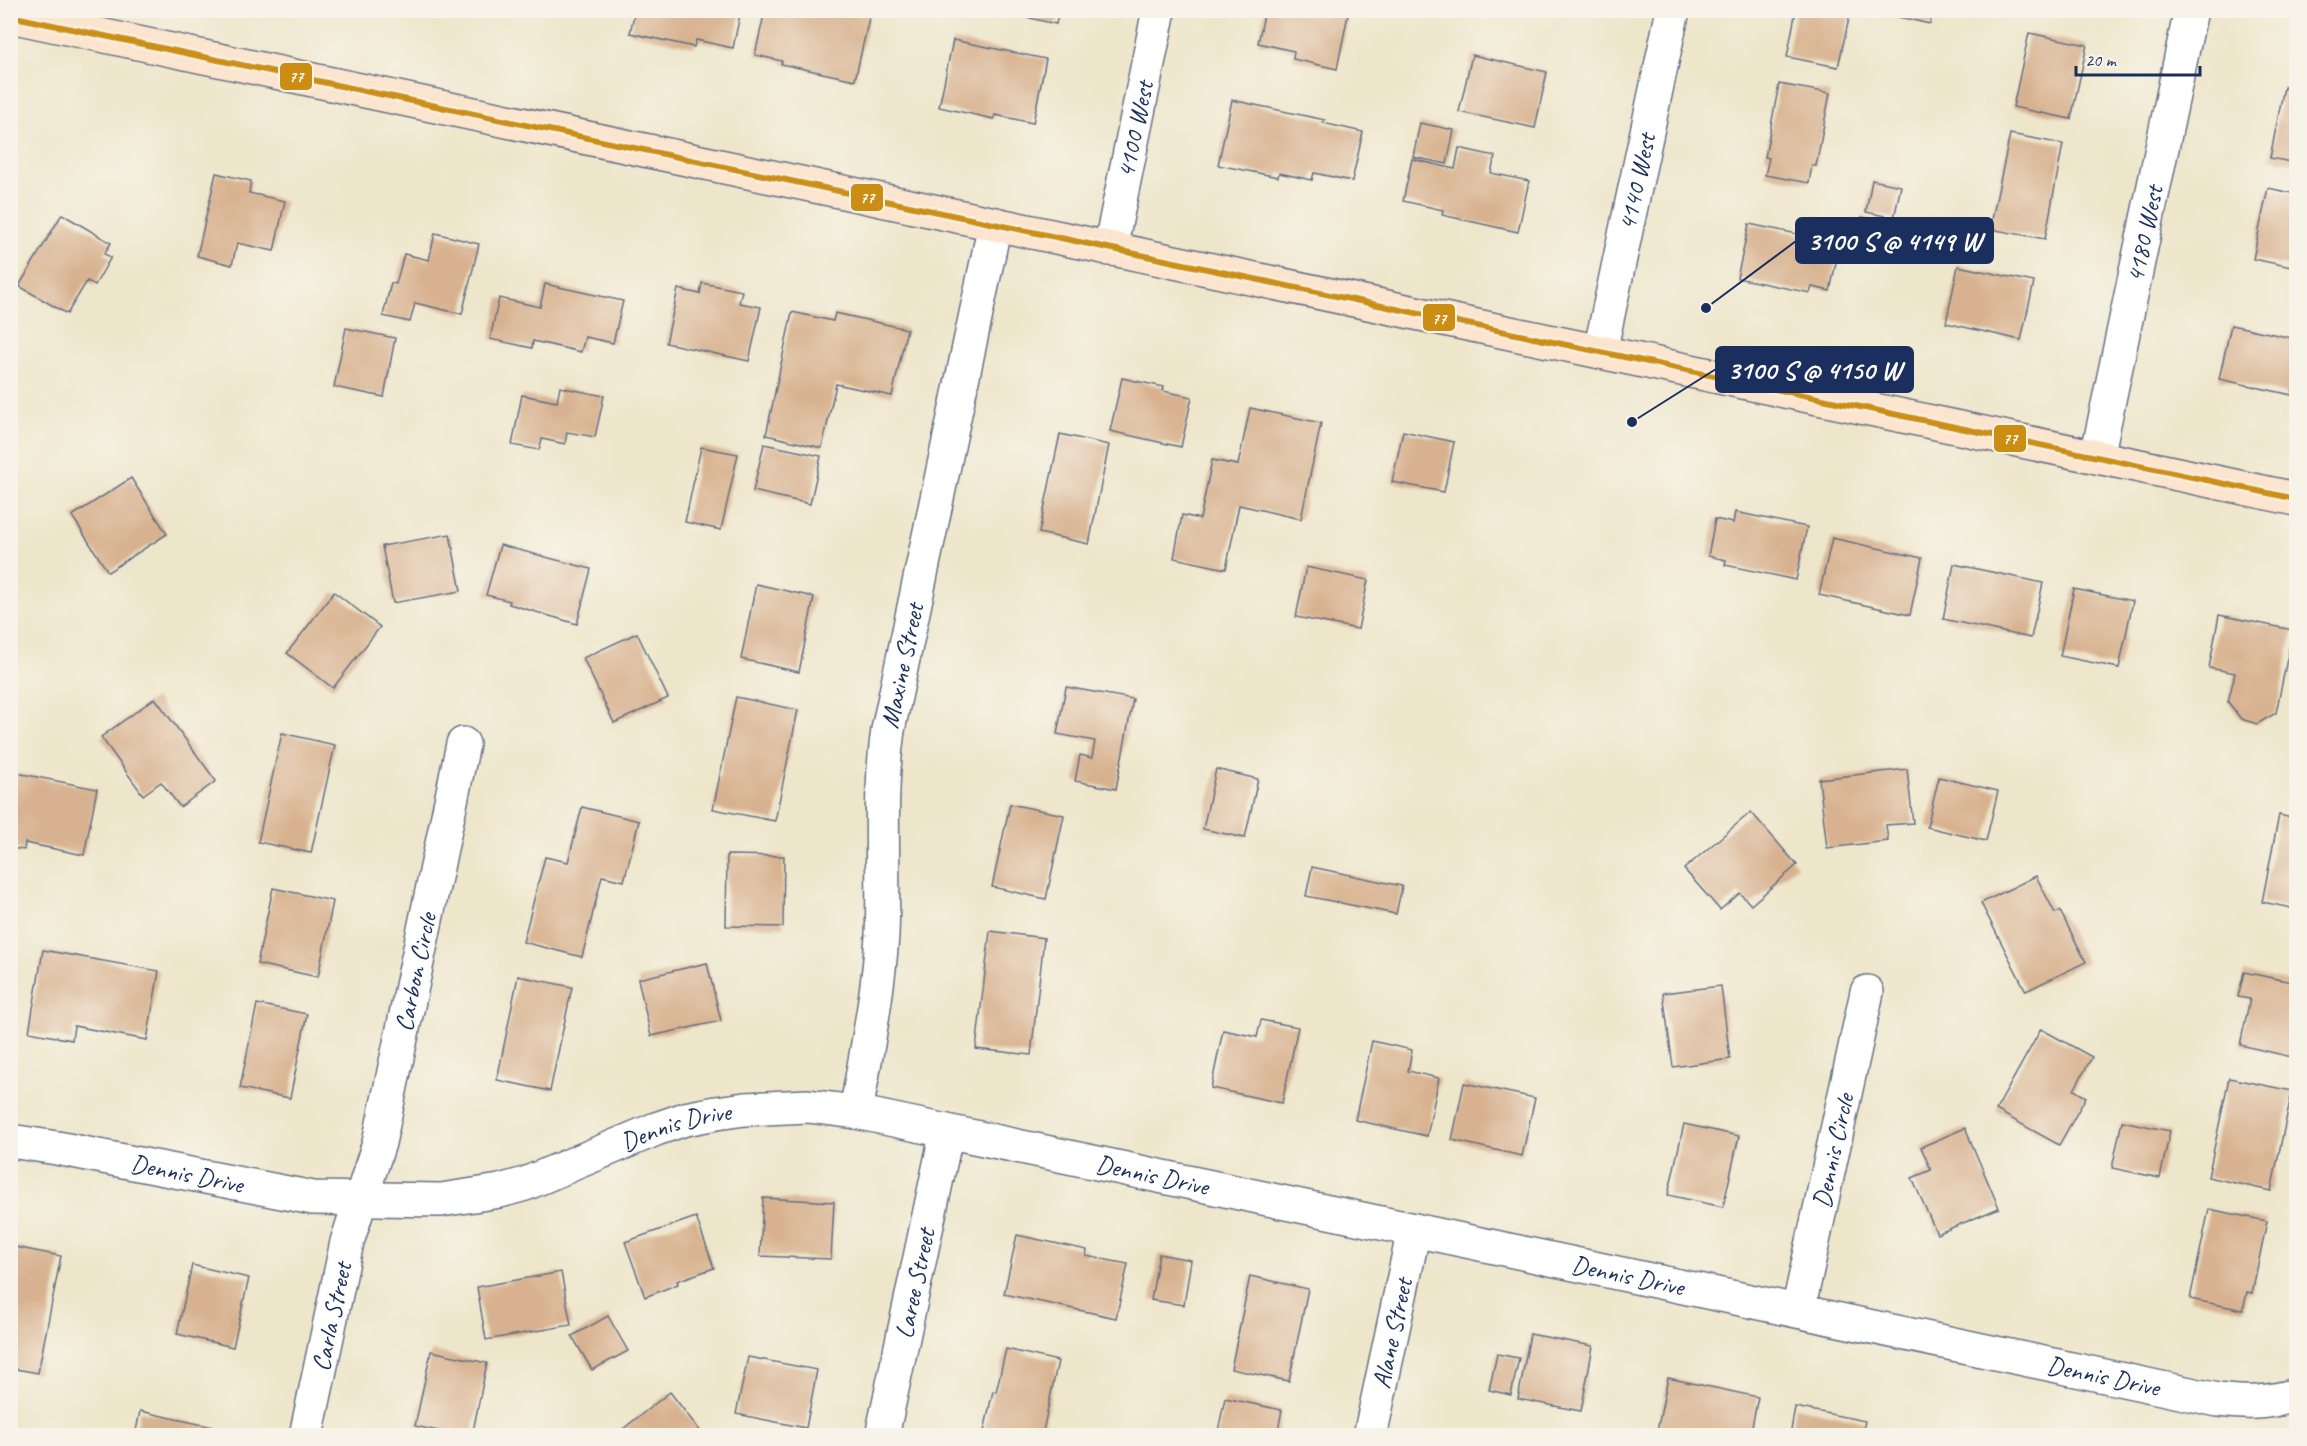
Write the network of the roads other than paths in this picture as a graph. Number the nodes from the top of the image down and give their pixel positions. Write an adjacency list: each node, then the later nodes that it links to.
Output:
1 (1159, 10): 6 (street, 4100 West)
2 (1673, 10): 7 (street, 4140 West)
3 (2190, 10): 8 (street, 4180 West)
4 (10, 16): 5 (main road)
5 (995, 224): 6 (main road); 12 (street, Maxine Street)
6 (1110, 249): 7 (main road)
7 (1600, 352): 8 (main road)
8 (2097, 457): 9 (main road)
9 (2296, 499)
10 (463, 744): 15 (street, Carbon Circle)
11 (1867, 992): 17 (street, Dennis Circle)
12 (856, 1112): 13 (street, Dennis Drive); 15 (street, Dennis Drive)
13 (947, 1131): 16 (street, Dennis Drive); 20 (street, Laree Street)
14 (10, 1142): 15 (street, Dennis Drive)
15 (361, 1200): 19 (street, Carla Street)
16 (1414, 1230): 17 (street, Dennis Drive); 21 (street, Alane Street)
17 (1798, 1311): 18 (street, Dennis Drive)
18 (2296, 1395)
19 (306, 1436)
20 (882, 1436)
21 (1370, 1436)

